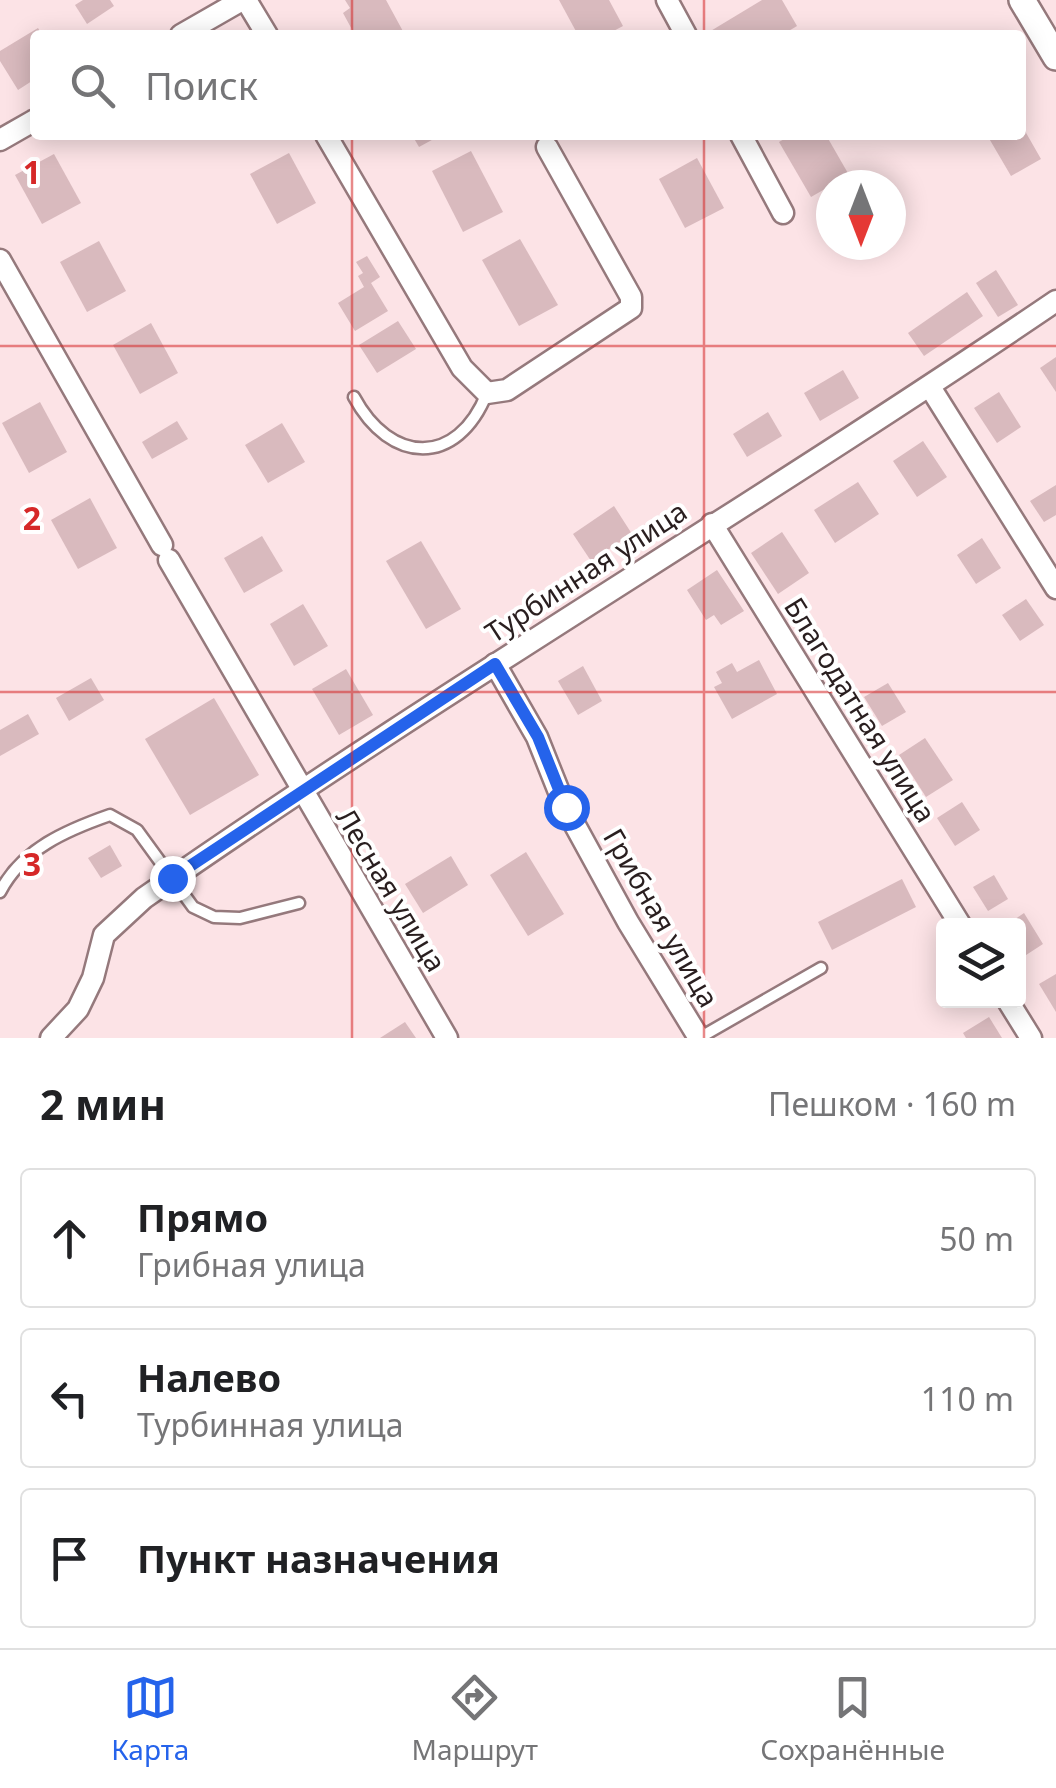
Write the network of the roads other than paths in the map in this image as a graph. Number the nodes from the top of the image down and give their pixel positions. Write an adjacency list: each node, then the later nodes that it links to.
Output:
1 (244, 0): 4 (street); 5 (street)
2 (667, 0): 6 (street)
3 (1022, 0): 7 (street)
4 (190, 30)
5 (264, 30)
6 (683, 30)
7 (1056, 56)
8 (30, 123): 9 (street)
9 (0, 140)
10 (329, 140): 17 (street)
11 (744, 140): 13 (street)
12 (548, 146): 17 (street)
13 (783, 212)
14 (0, 260): 22 (street, Лесная улица)
15 (1056, 302): 16 (street, Турбинная улица)
16 (930, 387): 19 (street, Турбинная улица); 20 (street)
17 (487, 393): 18 (lane)
18 (354, 397)
19 (712, 524): 21 (street, Турбинная улица); 26 (street, Благодатная улица)
20 (1056, 588)
21 (495, 664): 22 (street, Турбинная улица); 31 (street, Грибная улица)
22 (302, 792): 23 (street, Турбинная улица); 30 (street, Лесная улица)
23 (172, 878): 24 (lane); 25 (lane); 29 (street, Турбинная улица)
24 (0, 892)
25 (299, 902)
26 (956, 918)
27 (821, 968): 31 (lane)
28 (1013, 1008): 32 (street)
29 (50, 1038)
30 (448, 1038)
31 (699, 1038)
32 (1031, 1038)

